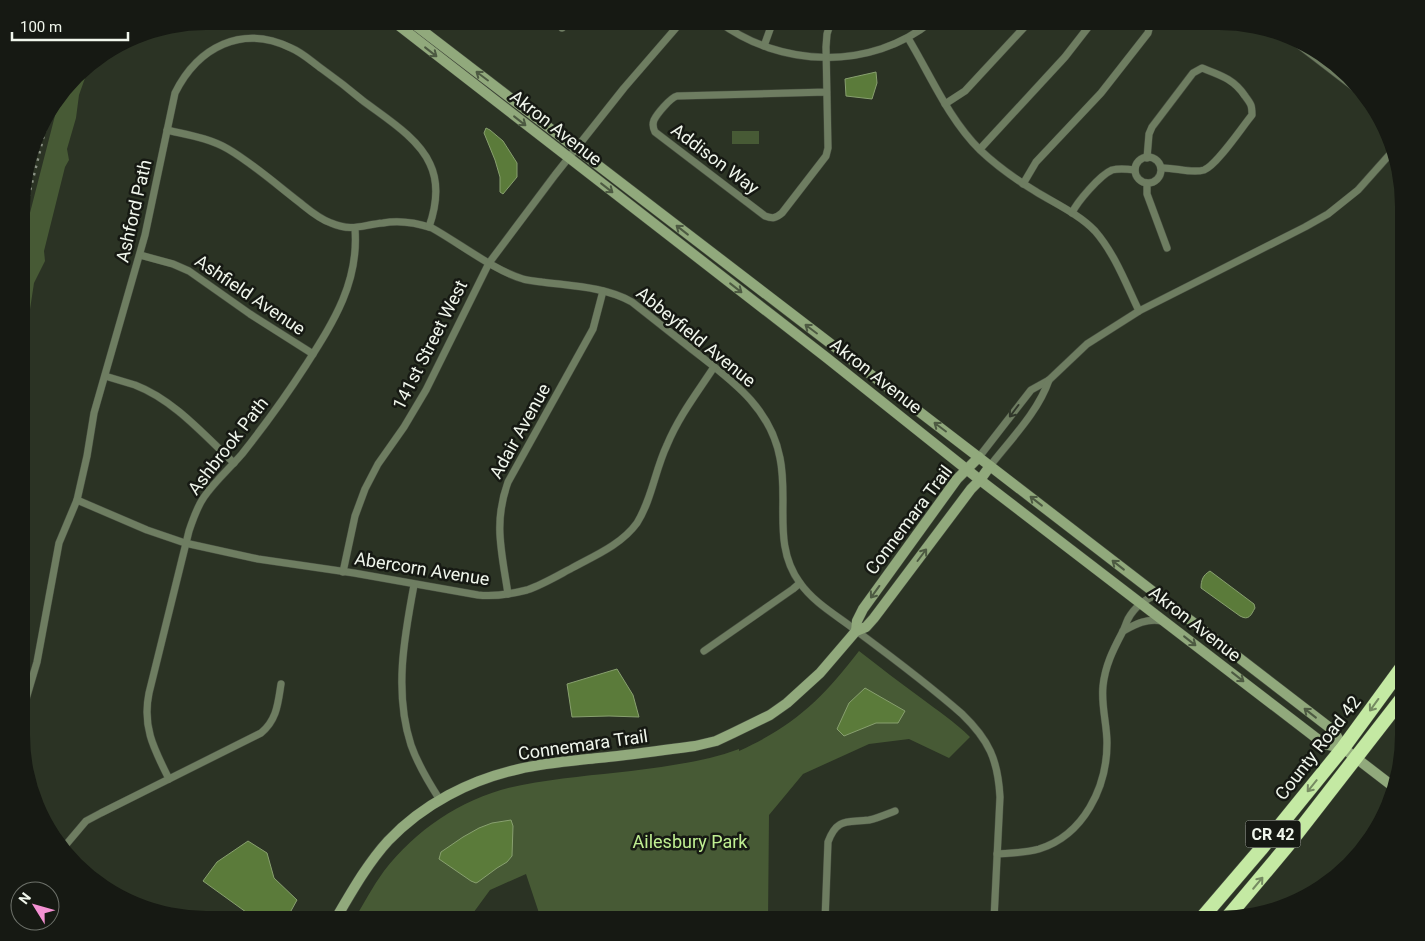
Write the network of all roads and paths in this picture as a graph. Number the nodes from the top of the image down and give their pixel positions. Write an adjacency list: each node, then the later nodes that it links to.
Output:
1 (404, 30): 20 (street, Akron Avenue, one-way to 20)
2 (422, 30): 17 (street, Akron Avenue, one-way to 2)
3 (674, 30): 17 (street, 141st Street West)
4 (731, 30): 12 (street)
5 (770, 30): 12 (street)
6 (828, 30): 13 (street, Addison Way)
7 (919, 30): 11 (street)
8 (1022, 30): 15 (street)
9 (1086, 30): 18 (street)
10 (1149, 30): 25 (street)
11 (908, 38): 13 (street); 15 (street)
12 (764, 46): 13 (street)
13 (826, 58): 14 (street, Addison Way)
14 (826, 92): 14 (street, Addison Way)
15 (945, 104): 18 (street)
16 (167, 130): 27 (street, Ashford Path); 28 (street, Abbeyfield Avenue); 30 (street, Ashford Path)
17 (577, 148): 20 (street, 141st Street West); 38 (street, Akron Avenue, one-way to 17)
18 (980, 149): 25 (street)
19 (1388, 157): 33 (street)
20 (568, 158): 31 (street, 141st Street West); 41 (street, Akron Avenue, one-way to 41)
21 (1147, 158): 22 (street); 22 (street); 23 (street)
22 (1161, 168): 24 (street)
23 (1135, 170): 24 (street); 26 (street)
24 (1147, 183): 29 (street)
25 (1023, 184): 26 (street)
26 (1072, 213): 33 (street)
27 (429, 227): 28 (street, Abbeyfield Avenue); 31 (street, Abbeyfield Avenue)
28 (355, 229): 34 (street, Ashbrook Path)
29 (1167, 248)
30 (140, 255): 34 (street, Ashfield Avenue); 36 (street, Ashford Path)
31 (489, 263): 32 (street, Abbeyfield Avenue); 45 (street, 141st Street West)
32 (603, 291): 35 (street, Abbeyfield Avenue); 48 (street, Adair Avenue)
33 (1140, 311): 37 (street)
34 (313, 354): 39 (street, Ashbrook Path)
35 (714, 367): 46 (street, Abbeyfield Avenue); 48 (street, Abercorn Avenue)
36 (105, 376): 39 (street); 43 (street, Ashford Path)
37 (1050, 380): 38 (street, one-way to 38); 40 (street)
38 (979, 457): 40 (street, Akron Avenue); 41 (street, Connemara Trail)
39 (234, 463): 44 (street, Ashbrook Path)
40 (990, 466): 42 (street, Connemara Trail); 49 (street, Akron Avenue, one-way to 40)
41 (967, 469): 42 (street, Akron Avenue); 52 (street, Connemara Trail, one-way to 52)
42 (980, 480): 50 (street, Akron Avenue); 52 (street, Connemara Trail, one-way to 42)
43 (77, 500): 44 (street, Abercorn Avenue); 57 (street, Ashford Path)
44 (185, 543): 45 (street, Abercorn Avenue); 61 (street, Ashbrook Path)
45 (343, 572): 47 (street, Abercorn Avenue)
46 (800, 583): 52 (street, Abbeyfield Avenue); 54 (street)
47 (414, 585): 48 (street, Abercorn Avenue); 63 (street)
48 (508, 594)
49 (1157, 594): 50 (street); 59 (street, Akron Avenue, one-way to 49)
50 (1140, 602): 51 (street, Akron Avenue); 53 (street)
51 (1165, 621): 53 (street); 59 (street, Akron Avenue, one-way to 59)
52 (856, 630): 63 (street, Connemara Trail); 66 (street, Abbeyfield Avenue)
53 (1123, 632): 66 (street)
54 (704, 651)
55 (1395, 677): 59 (highway, County Road 42 / CR 42, one-way to 59)
56 (281, 684): 61 (street)
57 (30, 686)
58 (1395, 707): 60 (highway, County Road 42 / CR 42)
59 (1343, 748): 60 (street, Akron Avenue); 71 (highway, County Road 42 / CR 42, one-way to 71)
60 (1356, 758): 62 (street, Akron Avenue); 67 (highway, County Road 42 / CR 42, one-way to 60)
61 (169, 779): 65 (street)
62 (1388, 783)
63 (440, 800): 68 (street, Connemara Trail)
64 (895, 811): 69 (street)
65 (67, 843)
66 (997, 854): 70 (street, Abbeyfield Avenue)
67 (1233, 910)
68 (341, 911)
69 (825, 911)
70 (994, 911)
71 (1209, 911)

